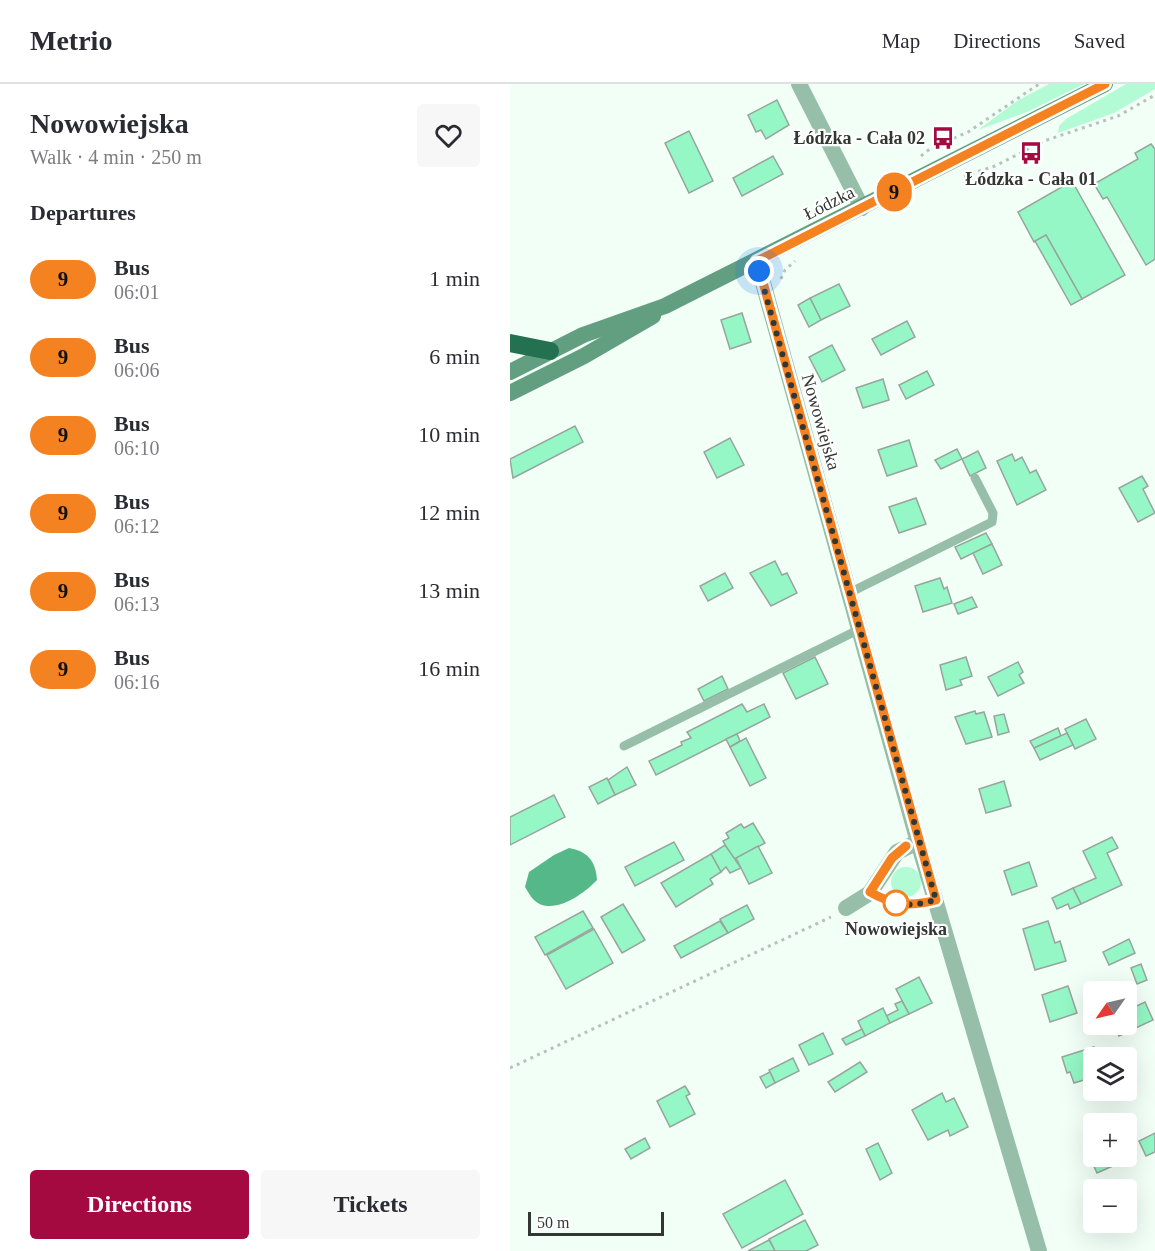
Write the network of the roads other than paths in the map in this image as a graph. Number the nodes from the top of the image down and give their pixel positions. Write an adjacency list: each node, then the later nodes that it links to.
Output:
1 (799, 84): 3 (street)
2 (1105, 84): 3 (main road, Łódzka)
3 (862, 208): 4 (main road, Łódzka)
4 (757, 261): 5 (main road, Łódzka); 11 (street, Nowowiejska)
5 (665, 306): 7 (main road, Łódzka); 9 (main road, Łódzka)
6 (510, 343): 7 (highway)
7 (550, 351): 8 (main road, Łódzka)
8 (510, 372)
9 (510, 393)
10 (975, 477): 11 (lane)
11 (849, 593): 12 (street, Nowowiejska)
12 (860, 629): 13 (lane); 14 (street, Nowowiejska)
13 (624, 746)
14 (918, 842): 15 (street); 16 (street, Nowowiejska)
15 (870, 892): 16 (lane); 17 (street)
16 (936, 900): 18 (street, Nowowiejska)
17 (846, 908)
18 (1039, 1251)

